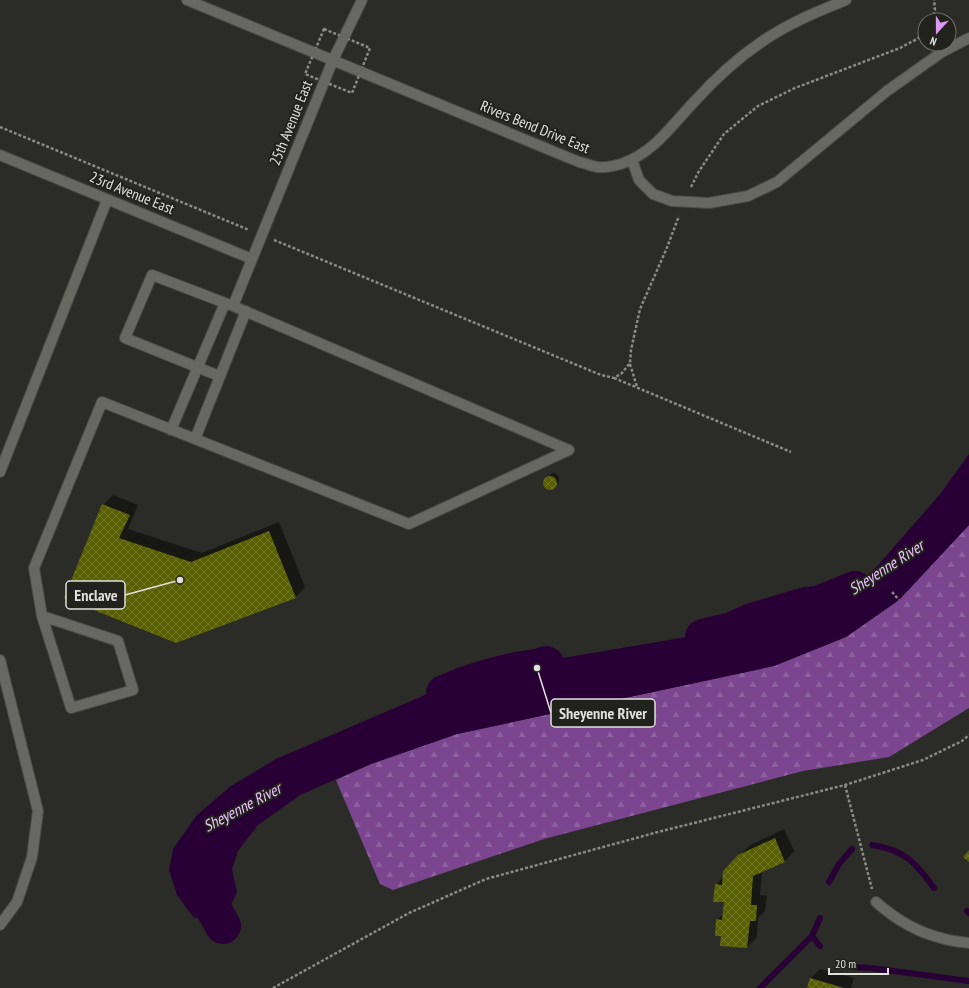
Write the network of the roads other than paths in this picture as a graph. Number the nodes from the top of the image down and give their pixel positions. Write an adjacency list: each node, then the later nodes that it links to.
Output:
1 (187, 0): 5 (street, Rivers Bend Drive East)
2 (362, 0): 5 (street, 25th Avenue East)
3 (846, 0): 7 (street, Rivers Bend Drive East)
4 (969, 38): 7 (street)
5 (333, 60): 7 (street, Rivers Bend Drive East); 9 (street, 25th Avenue East)
6 (0, 155): 8 (street, 23rd Avenue East)
7 (632, 160)
8 (107, 200): 9 (street, 23rd Avenue East); 16 (street)
9 (252, 259): 10 (street, 25th Avenue East)
10 (229, 304): 11 (street); 12 (street, 25th Avenue East); 12 (street)
11 (246, 311): 13 (street); 15 (street)
12 (197, 368): 13 (street); 14 (street, 25th Avenue East)
13 (219, 376): 15 (street)
14 (171, 430): 15 (street); 17 (street)
15 (195, 439)
16 (0, 472)
17 (42, 616): 17 (street)
18 (0, 660): 19 (street)
19 (4, 693): 21 (street)
20 (876, 902): 22 (street)
21 (0, 925)
22 (969, 943)

